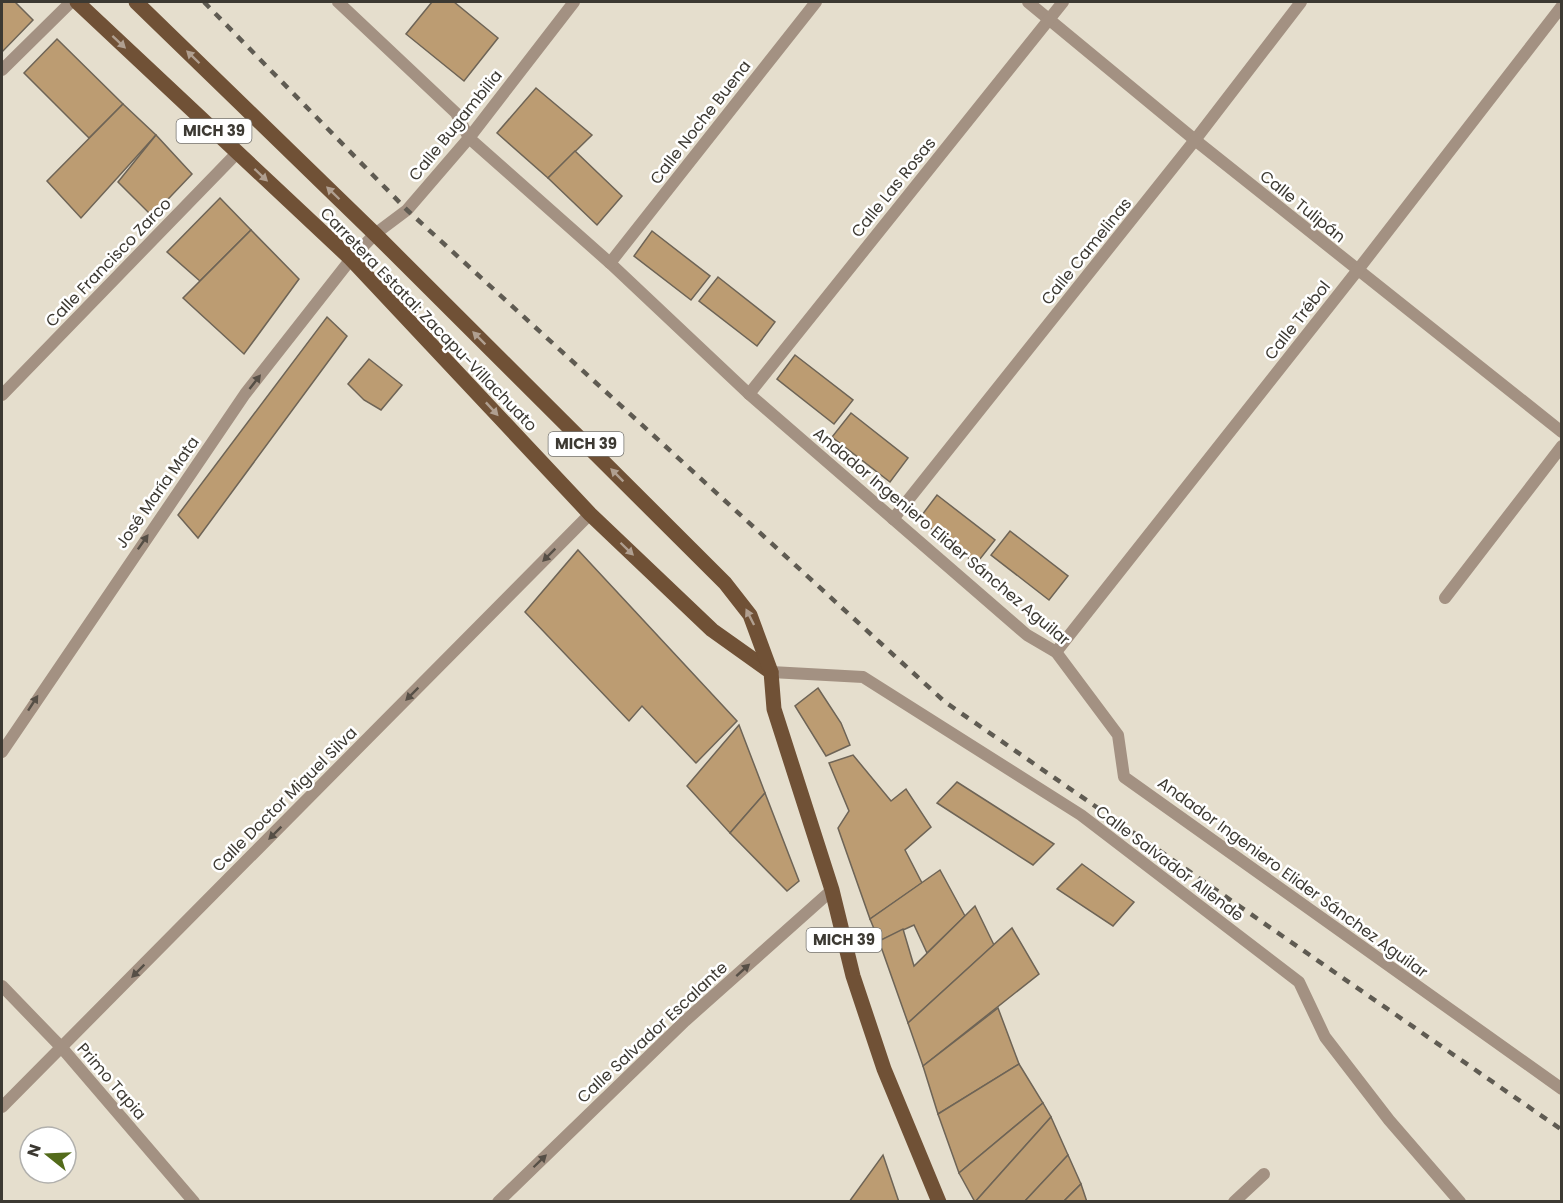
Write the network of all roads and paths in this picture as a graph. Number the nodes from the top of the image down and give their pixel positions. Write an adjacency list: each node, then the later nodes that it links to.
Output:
1 (71, 2): 12 (street)
2 (76, 2): 15 (main road, Carretera Estatal: Zacapu-Villachuato / MICH 39, one-way to 15)
3 (136, 2): 16 (main road, MICH 39, one-way to 3)
4 (338, 2): 13 (street, Andador Ingeniero Elider Sánchez Aguilar)
5 (574, 2): 13 (street, Calle Bugambilia)
6 (816, 2): 18 (street, Calle Noche Buena)
7 (1028, 2): 11 (street, Calle Tulipán)
8 (1063, 2): 11 (street, Calle Las Rosas)
9 (1301, 2): 14 (street, Calle Camelinas)
10 (1562, 6): 19 (street, Calle Trébol)
11 (1049, 19): 14 (street, Calle Tulipán); 20 (street, Calle Las Rosas)
12 (2, 70)
13 (469, 138): 16 (street, Calle Bugambilia); 18 (street, Andador Ingeniero Elider Sánchez Aguilar)
14 (1195, 140): 19 (street, Calle Tulipán); 25 (street, Calle Camelinas)
15 (237, 153): 17 (main road, Carretera Estatal: Zacapu-Villachuato / MICH 39, one-way to 17); 21 (street, Calle Francisco Zarco)
16 (375, 234): 17 (street, Calle Bugambilia); 28 (main road, MICH 39, one-way to 16)
17 (351, 259): 24 (main road, Carretera Estatal: Zacapu-Villachuato / MICH 39, one-way to 24); 29 (street, José María Mata, one-way to 17)
18 (609, 263): 20 (street, Andador Ingeniero Elider Sánchez Aguilar)
19 (1357, 271): 22 (street, Calle Tulipán); 27 (street, Calle Trébol)
20 (749, 394): 25 (street, Andador Ingeniero Elider Sánchez Aguilar)
21 (2, 395)
22 (1562, 432)
23 (1562, 446): 26 (street)
24 (590, 514): 28 (main road, Carretera Estatal: Zacapu-Villachuato / MICH 39, one-way to 28); 32 (street, Calle Doctor Miguel Silva, one-way to 32)
25 (893, 519): 27 (street, Andador Ingeniero Elider Sánchez Aguilar)
26 (1445, 598)
27 (1056, 652): 33 (street, Andador Ingeniero Elider Sánchez Aguilar)
28 (771, 672): 30 (main road, MICH 39); 40 (street, Calle Salvador Allende)
29 (2, 752)
30 (832, 890): 37 (street, Calle Salvador Escalante, one-way to 30); 38 (main road, MICH 39)
31 (2, 986): 32 (street, Primo Tapia)
32 (62, 1048): 34 (street, Calle Doctor Miguel Silva); 36 (street, Primo Tapia)
33 (1562, 1089)
34 (2, 1107)
35 (1264, 1174): 39 (street)
36 (194, 1202)
37 (498, 1202)
38 (939, 1202)
39 (1234, 1202)
40 (1460, 1202)

